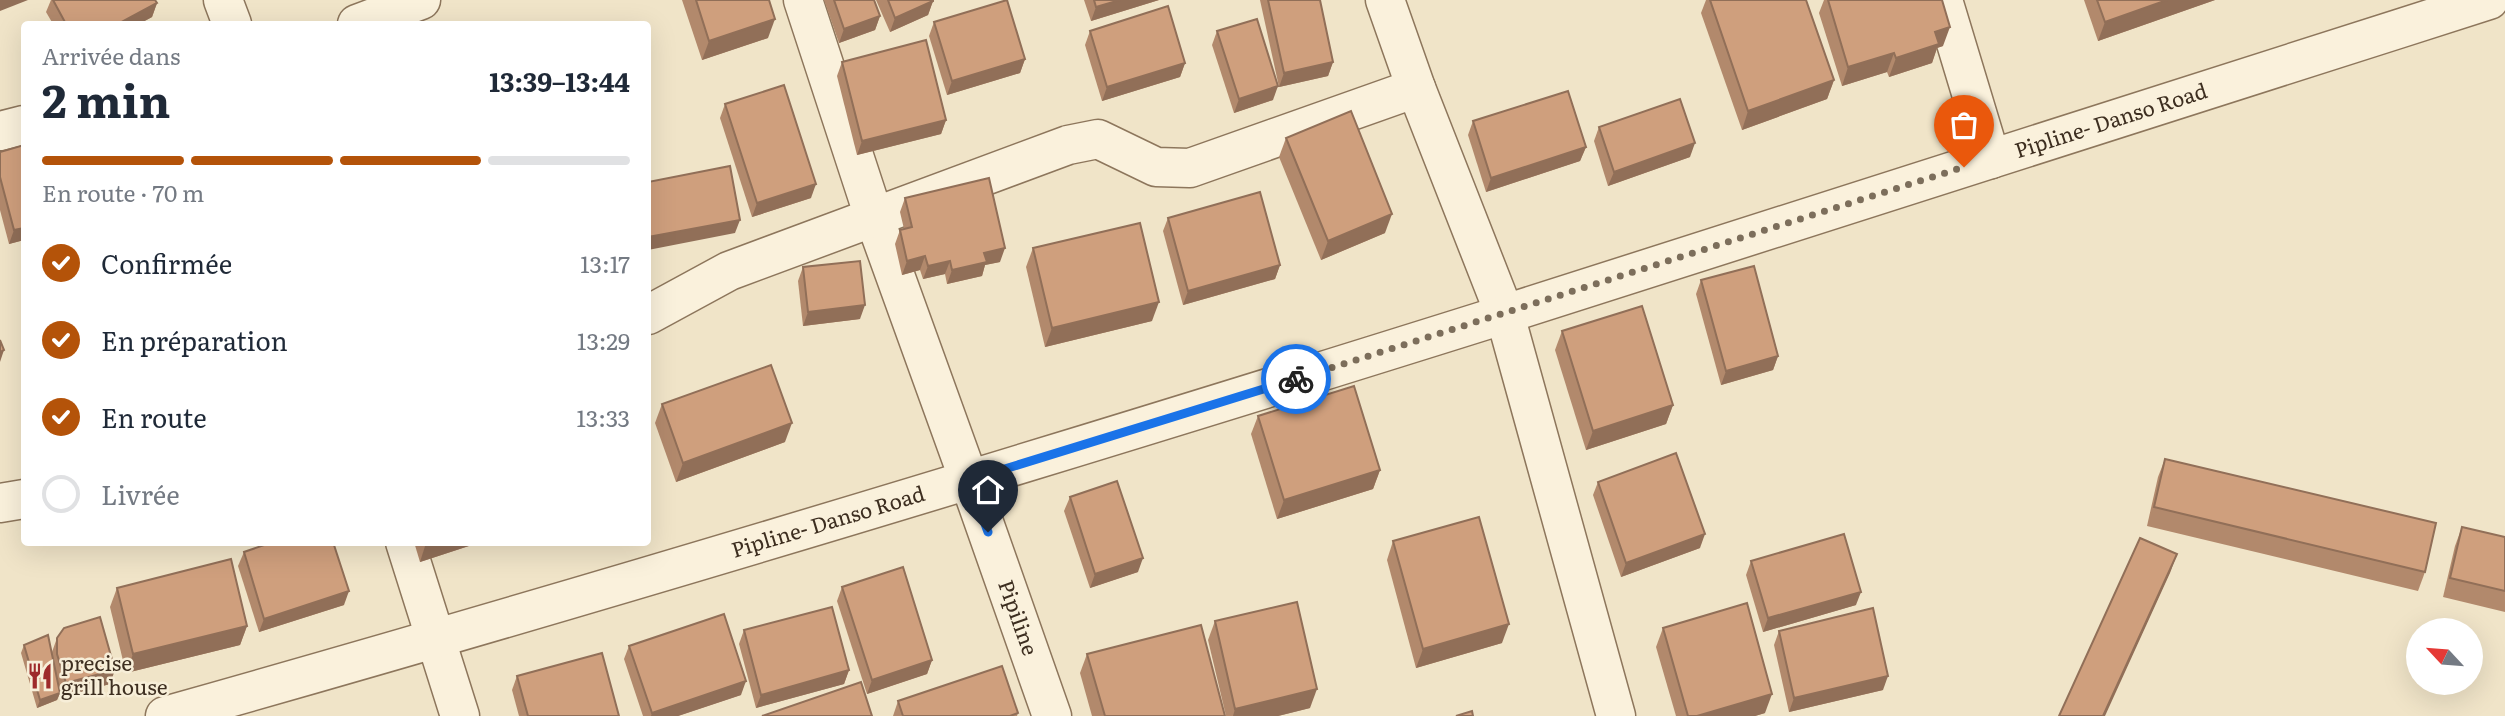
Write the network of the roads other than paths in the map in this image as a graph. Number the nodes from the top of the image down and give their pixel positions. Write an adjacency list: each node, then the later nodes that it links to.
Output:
1 (223, 0): 7 (street)
2 (421, 0): 8 (street)
3 (803, 0): 13 (street, Pipiline)
4 (1385, 0): 9 (street)
5 (1943, 0): 12 (street)
6 (2489, 0): 12 (street, Pipline- Danso Road)
7 (231, 21)
8 (365, 21)
9 (1416, 88): 13 (street); 15 (street)
10 (21, 126): 11 (street)
11 (0, 131)
12 (1990, 159): 15 (street, Pipline- Danso Road)
13 (874, 217): 14 (street); 16 (street, Pipiline)
14 (651, 313)
15 (1505, 315): 16 (street, Pipline- Danso Road); 24 (street)
16 (969, 480): 20 (street, Pipline- Danso Road); 23 (street, Pipiline)
17 (21, 500): 18 (street)
18 (0, 503)
19 (406, 546): 20 (street)
20 (437, 639): 21 (street, Pipline- Danso Road); 22 (street)
21 (165, 716)
22 (460, 716)
23 (1052, 716)
24 (1616, 716)

